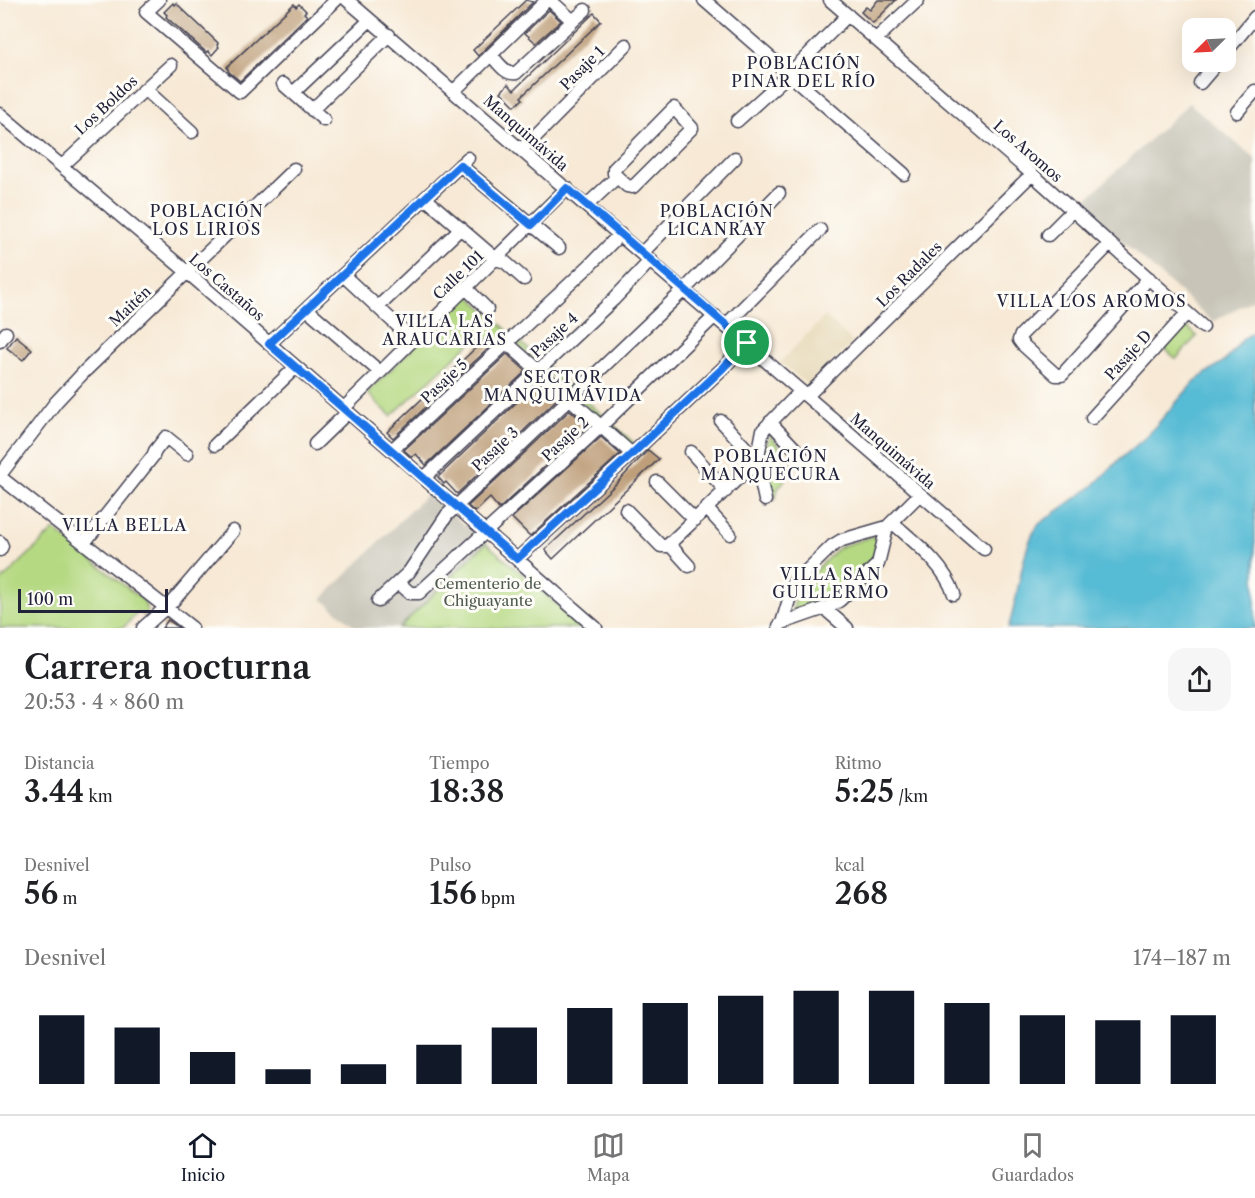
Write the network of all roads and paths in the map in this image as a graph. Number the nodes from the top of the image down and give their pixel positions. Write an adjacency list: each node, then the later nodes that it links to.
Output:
1 (159, 0): 7 (street)
2 (347, 0): 11 (street, Manquimávida)
3 (548, 0): 12 (street); 17 (street)
4 (704, 0): 20 (street)
5 (830, 0): 9 (street, Los Aromos)
6 (918, 0): 14 (street)
7 (330, 2)
8 (585, 10): 12 (street)
9 (848, 15): 14 (street, Los Aromos); 20 (street)
10 (1255, 17): 15 (street)
11 (370, 20): 13 (street, Manquimávida); 26 (street)
12 (573, 21): 17 (street)
13 (389, 35): 24 (street, Manquimávida); 27 (street)
14 (876, 39): 38 (street, Los Aromos)
15 (1236, 40)
16 (626, 45): 33 (street, Pasaje 1)
17 (491, 55): 24 (street)
18 (171, 65): 23 (street, Los Boldos)
19 (1209, 72): 21 (street)
20 (789, 74): 31 (street); 37 (street)
21 (1200, 82)
22 (283, 84): 26 (street)
23 (145, 89): 32 (street); 35 (street, Los Boldos)
24 (454, 91): 33 (street, Manquimávida)
25 (1255, 91): 28 (street)
26 (293, 93): 27 (street)
27 (312, 110): 30 (street)
28 (1237, 112)
29 (0, 114): 35 (street, Los Castaños)
30 (324, 120)
31 (737, 121)
32 (192, 132)
33 (521, 149): 40 (street, Manquimávida)
34 (735, 158): 52 (street)
35 (62, 166): 54 (street, Los Castaños)
36 (294, 169): 54 (street, Maitén)
37 (904, 174)
38 (1032, 174): 44 (street, Los Aromos); 74 (street, Los Radales)
39 (617, 177): 39 (street); 43 (street)
40 (567, 188): 43 (street, Manquimávida); 45 (street, Calle 101)
41 (779, 193): 59 (street)
42 (425, 198): 45 (street); 46 (street); 55 (street)
43 (587, 205): 48 (street, Manquimávida)
44 (1073, 210): 49 (street); 50 (street, Los Aromos)
45 (531, 225): 51 (street); 53 (street, Calle 101)
46 (461, 228): 53 (street); 60 (street)
47 (820, 230): 65 (street)
48 (620, 234): 52 (street, Manquimávida); 68 (street, Pasaje 5)
49 (1048, 236)
50 (1110, 244): 57 (street, Los Aromos); 57 (street)
51 (558, 248)
52 (646, 257): 59 (street, Manquimávida); 72 (street, Pasaje 4)
53 (496, 259): 56 (street); 58 (street, Calle 101)
54 (187, 272): 70 (street, Los Castaños); 89 (street, Maitén)
55 (343, 275): 60 (street); 61 (street)
56 (524, 279)
57 (1149, 279): 63 (street, Los Aromos)
58 (466, 289): 62 (street); 67 (street, Calle 101)
59 (684, 290): 64 (street, Manquimávida); 75 (street, Pasaje 3)
60 (378, 307): 67 (street)
61 (307, 309): 70 (street); 73 (street)
62 (487, 309)
63 (1187, 313): 66 (street, Los Aromos); 77 (street, Pasaje D)
64 (716, 316): 65 (street, Manquimávida); 80 (street, Pasaje 2)
65 (726, 325): 69 (street, Manquimávida)
66 (1203, 327)
67 (413, 340): 73 (street, Calle 101)
68 (507, 343): 72 (street); 83 (street, Pasaje 5)
69 (747, 343): 74 (street, Manquimávida); 86 (street)
70 (269, 344): 71 (street, Los Castaños)
71 (296, 367): 76 (street, Los Castaños); 82 (street)
72 (538, 370): 75 (street); 90 (street, Pasaje 4)
73 (380, 372): 76 (street, Calle 101)
74 (804, 393): 79 (street, Los Radales); 93 (street, Manquimávida)
75 (570, 399): 80 (street); 95 (street, Pasaje 3)
76 (346, 410): 81 (street, Calle 101); 83 (street, Los Castaños)
77 (1092, 418)
78 (721, 421): 87 (street)
79 (770, 422): 87 (street); 88 (street)
80 (601, 426): 86 (street); 101 (street, Pasaje 2)
81 (315, 444)
82 (215, 445)
83 (392, 450): 90 (street, Los Castaños)
84 (691, 452): 92 (street)
85 (187, 454): 104 (street)
86 (632, 454): 108 (street)
87 (755, 462): 92 (street); 94 (street)
88 (814, 469)
89 (0, 476): 104 (street)
90 (424, 478): 95 (street, Los Castaños)
91 (657, 482): 98 (street)
92 (726, 490): 96 (street)
93 (920, 494): 99 (street); 106 (street, Manquimávida)
94 (765, 500)
95 (456, 506): 101 (street, Los Castaños); 110 (street, Pasaje 3)
96 (707, 509): 98 (street); 102 (street)
97 (626, 510): 105 (street)
98 (694, 520): 105 (street)
99 (889, 524): 111 (street); 114 (street); 115 (street)
100 (233, 531): 113 (street)
101 (486, 532): 108 (street, Los Castaños); 110 (street, Pasaje 2)
102 (730, 534)
103 (0, 542): 107 (street)
104 (84, 543): 113 (street)
105 (667, 545): 109 (street)
106 (984, 549)
107 (0, 550)
108 (517, 559): 118 (street, Los Castaños)
109 (689, 566)
110 (398, 582): 112 (street, Pasaje 3)
111 (954, 594)
112 (378, 601)
113 (165, 607): 116 (street); 117 (street)
114 (825, 609): 115 (street); 119 (street)
115 (780, 626)
116 (143, 628)
117 (192, 628)
118 (596, 628)
119 (847, 628)

